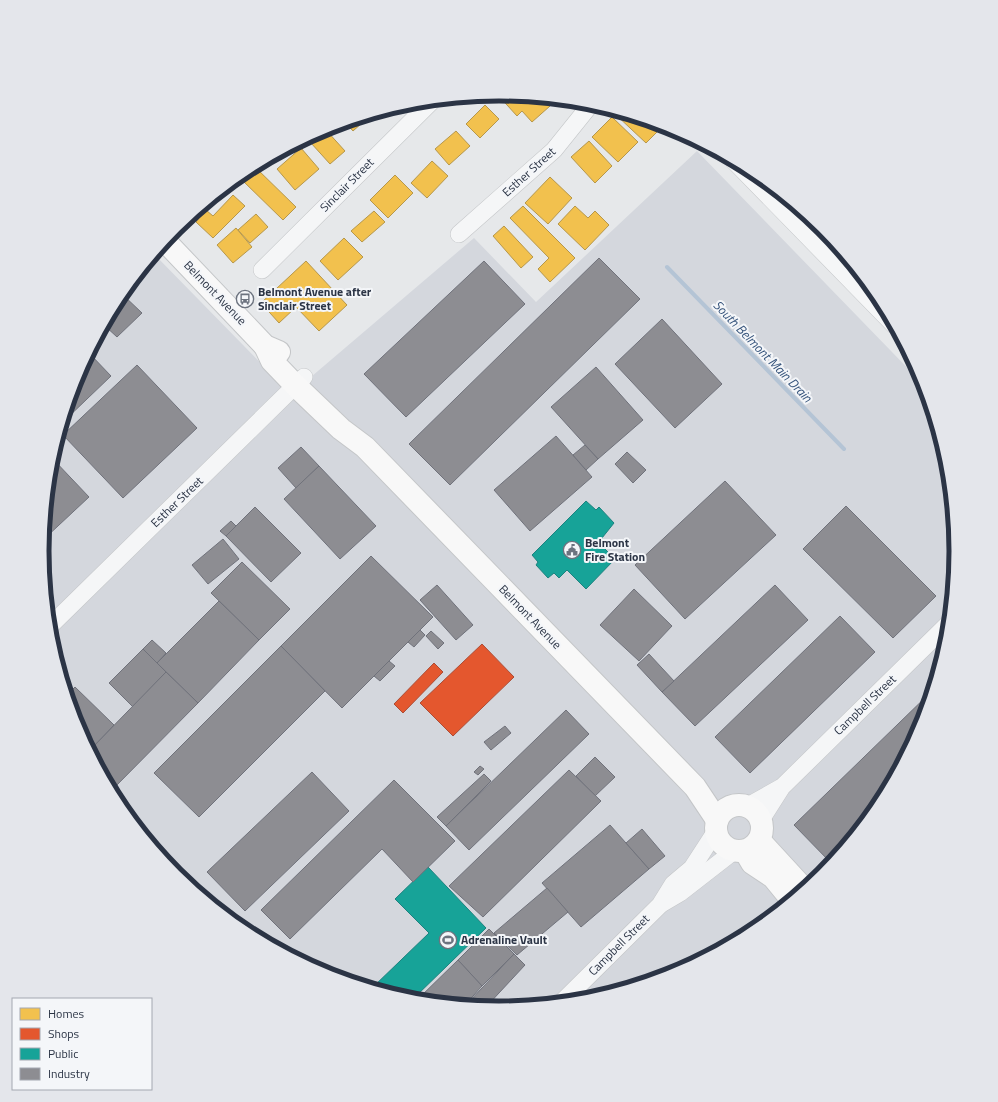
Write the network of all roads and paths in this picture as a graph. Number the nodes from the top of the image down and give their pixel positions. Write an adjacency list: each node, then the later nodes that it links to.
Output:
1 (425, 108): 6 (street, Sinclair Street)
2 (586, 110): 4 (street, Esther Street)
3 (751, 178): 7 (street)
4 (459, 234)
5 (169, 245): 8 (main road, Belmont Avenue)
6 (262, 270)
7 (878, 308)
8 (300, 382): 9 (street, Esther Street); 11 (main road, Belmont Avenue)
9 (55, 622)
10 (941, 630): 11 (street, Campbell Street)
11 (739, 828): 12 (main road, Belmont Avenue); 13 (main road, Belmont Avenue); 14 (street, Campbell Street); 14 (street, Campbell Street)
12 (800, 885)
13 (788, 895)
14 (660, 906): 15 (street, Campbell Street)
15 (574, 994)

